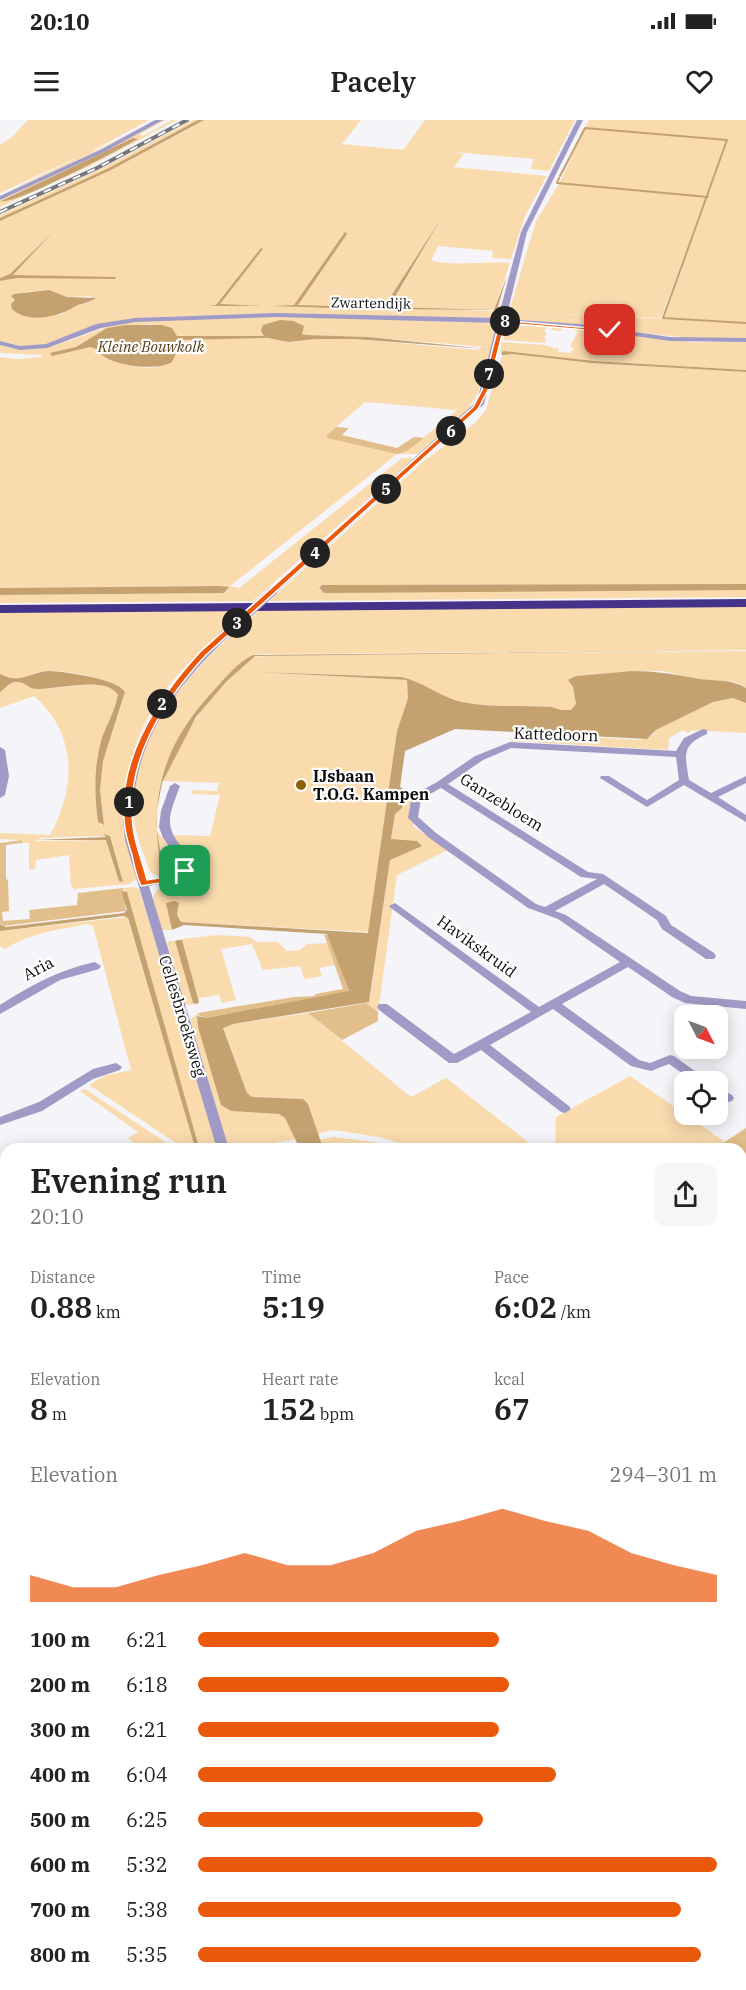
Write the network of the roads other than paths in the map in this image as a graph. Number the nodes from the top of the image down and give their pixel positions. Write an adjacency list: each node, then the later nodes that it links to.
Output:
1 (160, 120): 3 (street)
2 (580, 120): 4 (street, Cellesbroeksweg)
3 (0, 198)
4 (502, 321): 5 (street, Zwartendijk); 6 (street, Zwartendijk); 21 (street, Cellesbroeksweg, bridge)
5 (746, 340)
6 (0, 343)
7 (746, 601): 8 (highway)
8 (0, 607)
9 (703, 732): 11 (street)
10 (0, 750): 17 (street)
11 (680, 754): 14 (street); 15 (street, Kattedoorn)
12 (605, 778): 14 (street)
13 (746, 779): 18 (street)
14 (684, 781): 18 (street)
15 (441, 784): 20 (street, Ganzebloem); 23 (street, Ganzebloem)
16 (175, 786): 21 (street)
17 (0, 795)
18 (711, 797): 19 (street)
19 (746, 819)
20 (604, 880): 23 (street); 24 (street, Ganzebloem)
21 (144, 884): 37 (street, Cellesbroeksweg)
22 (395, 906): 31 (street, Havikskruid)
23 (546, 911): 25 (street, Ganzebloem)
24 (710, 956)
25 (628, 963): 27 (street); 28 (street, Ganzebloem)
26 (96, 966): 30 (street, Aria)
27 (554, 1004): 31 (street); 34 (street)
28 (746, 1005)
29 (382, 1007): 32 (street)
30 (0, 1010)
31 (539, 1012): 32 (street)
32 (481, 1044): 35 (street)
33 (116, 1066): 36 (street)
34 (688, 1071)
35 (565, 1108)
36 (0, 1120)
37 (221, 1143)

